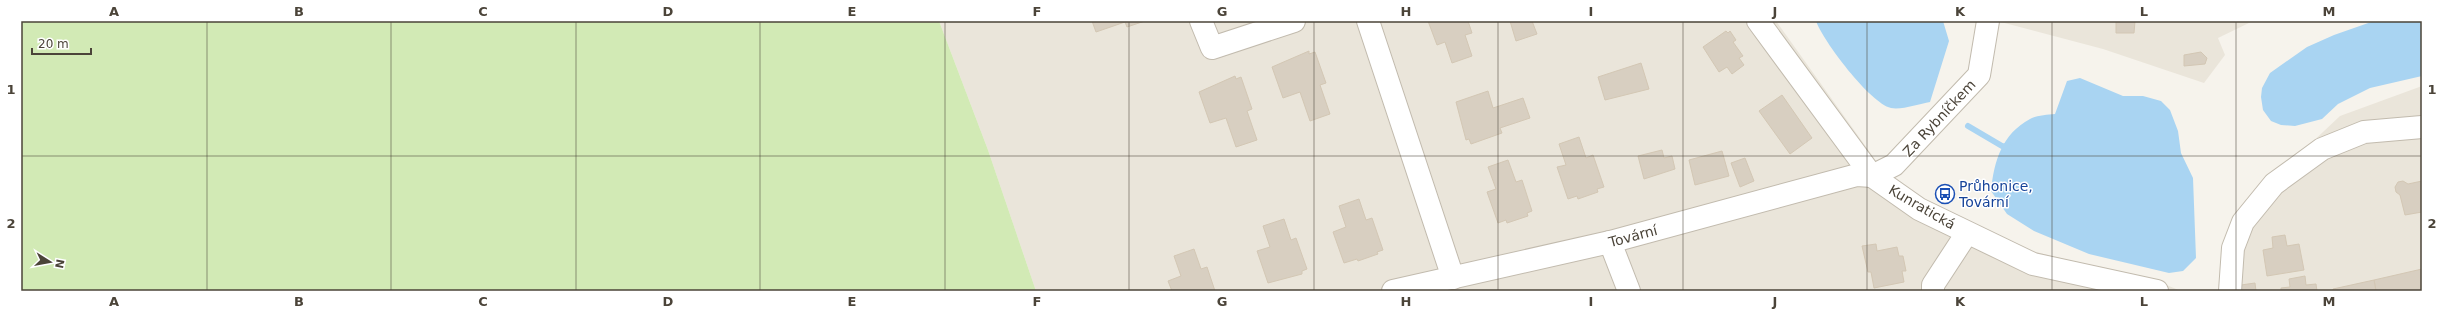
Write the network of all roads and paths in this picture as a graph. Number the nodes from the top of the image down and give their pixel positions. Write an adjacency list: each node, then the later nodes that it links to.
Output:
1 (1201, 21): 2 (street)
2 (1294, 21)
3 (1368, 21): 10 (street)
4 (1758, 21): 7 (street, Kunratická)
5 (1988, 21): 7 (street, Za Rybníčkem)
6 (2422, 127): 15 (street)
7 (1872, 176): 8 (street, Kunratická); 9 (street, Tovární)
8 (1967, 233): 13 (street); 14 (street, Kunratická)
9 (1610, 242): 10 (street, Tovární); 12 (street)
10 (1453, 278): 11 (street, Tovární)
11 (1393, 291)
12 (1629, 291)
13 (1933, 291)
14 (2157, 291)
15 (2230, 291)

